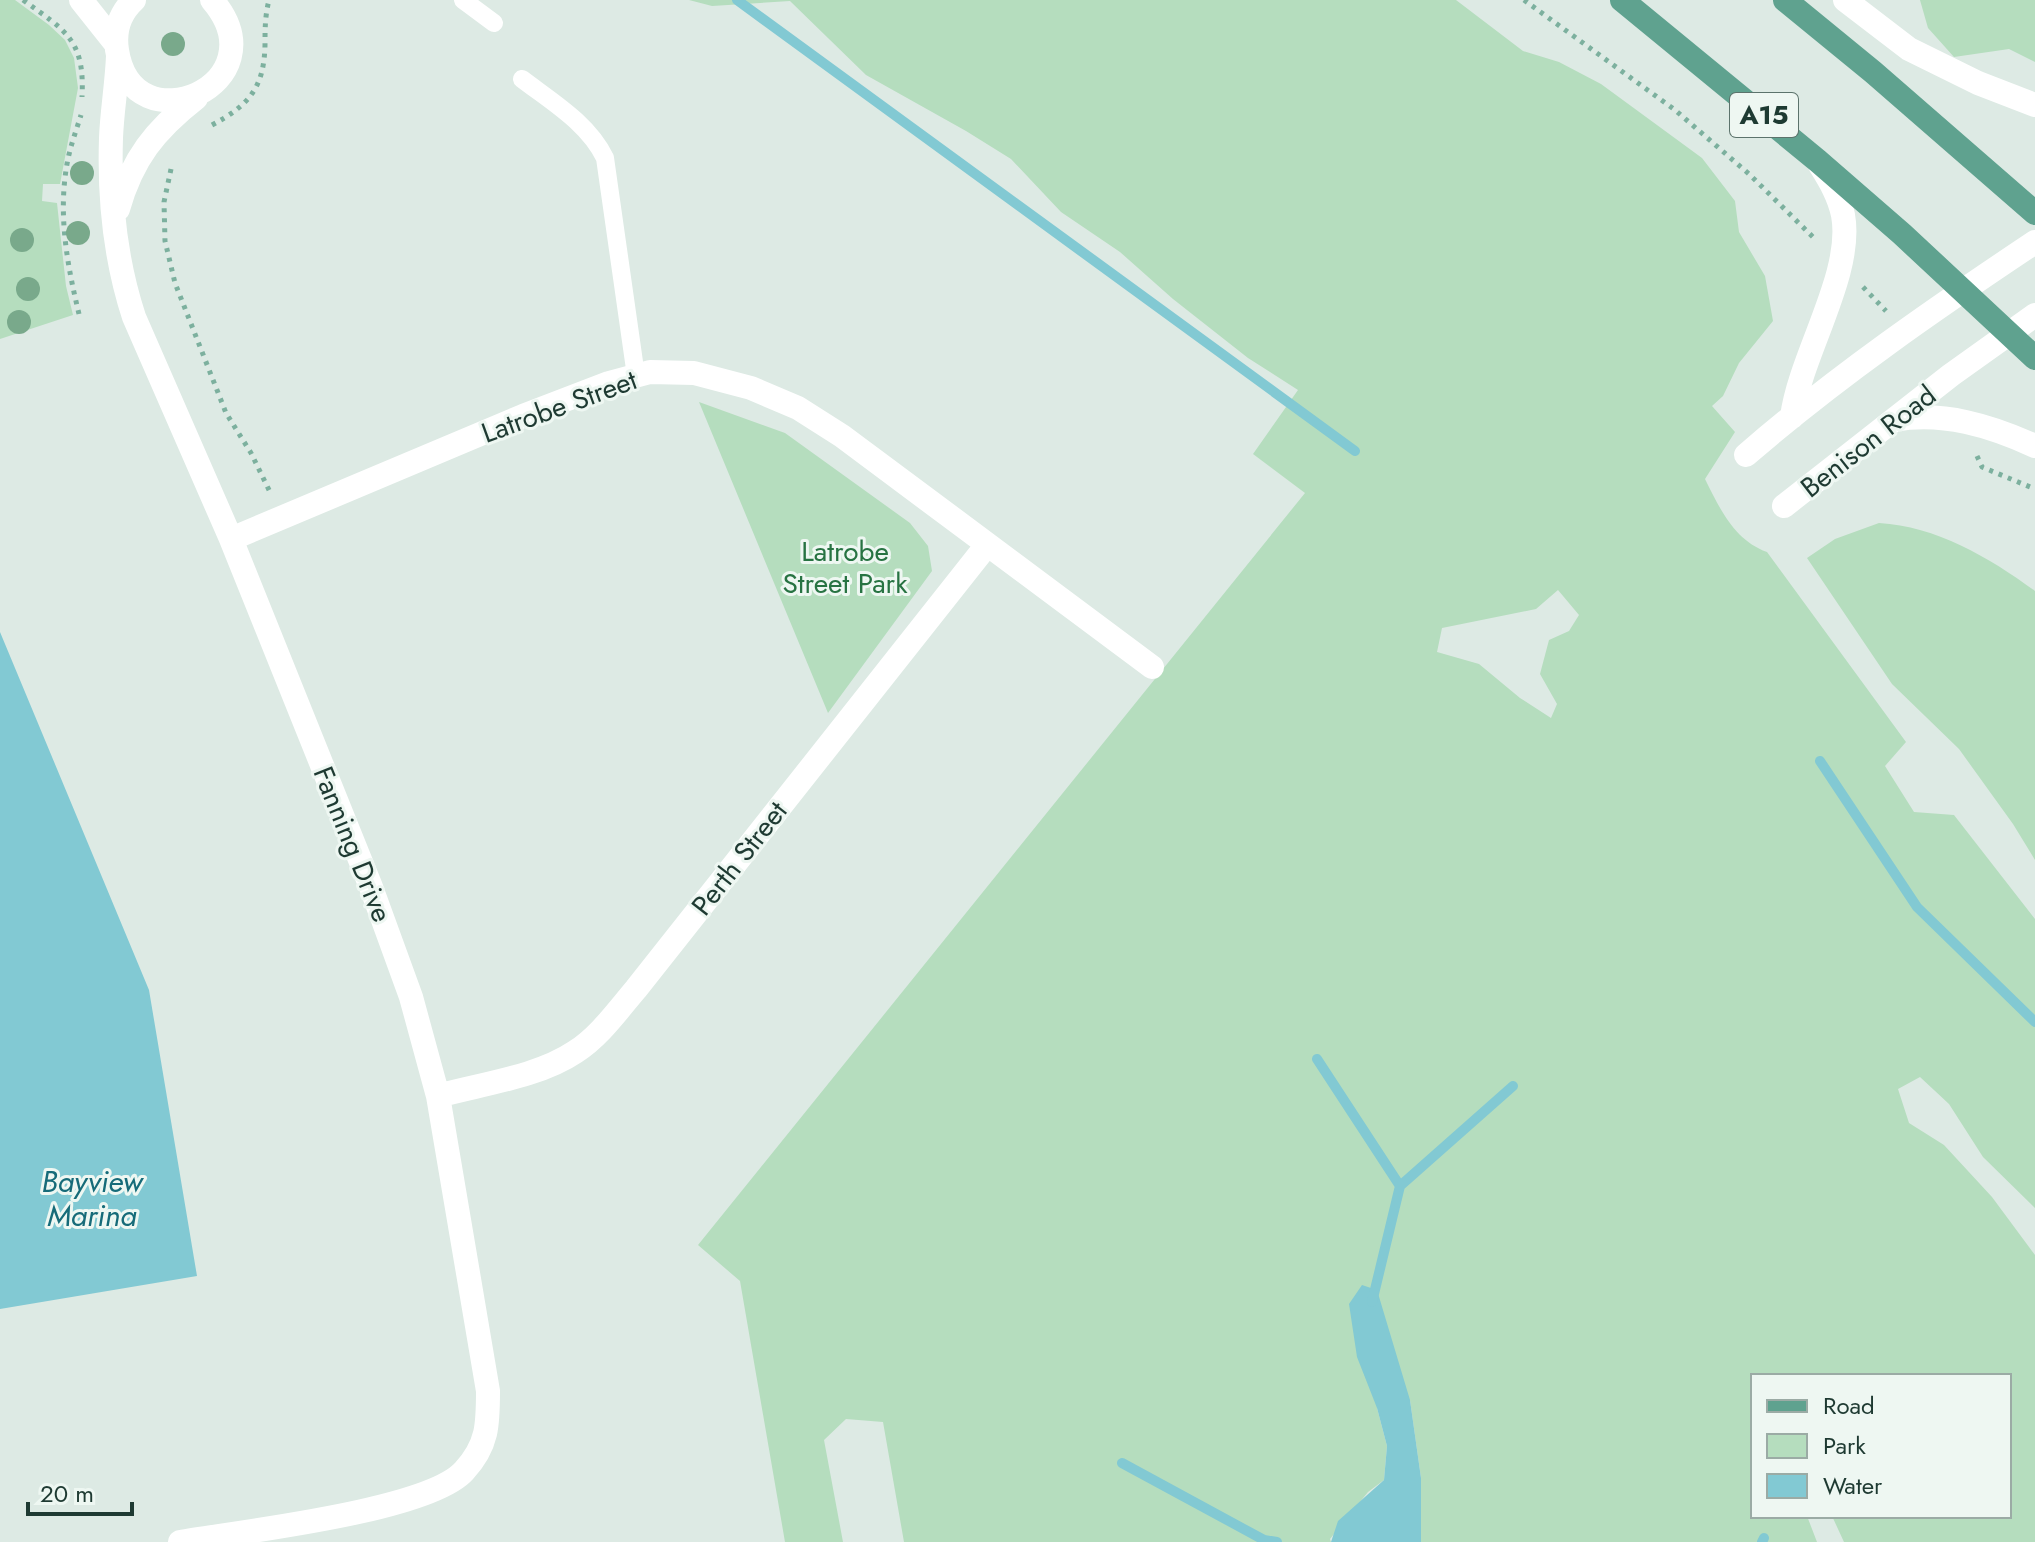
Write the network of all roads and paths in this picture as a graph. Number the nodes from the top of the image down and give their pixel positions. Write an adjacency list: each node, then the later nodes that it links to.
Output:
1 (23, 0): 26 (path)
2 (81, 0): 14 (street)
3 (134, 0): 14 (street, Fanning Drive)
4 (212, 0): 13 (street)
5 (237, 0): 13 (street, Fanning Drive)
6 (269, 0): 18 (path)
7 (463, 0): 12 (lane)
8 (1524, 0): 24 (path)
9 (1622, 0): 19 (main road, A15)
10 (1785, 0): 21 (main road)
11 (1845, 0): 17 (street)
12 (494, 23)
13 (231, 38): 16 (street, Fanning Drive)
14 (117, 50): 16 (street); 22 (street, Fanning Drive)
15 (522, 79): 31 (lane)
16 (207, 90): 22 (street, Fanning Drive)
17 (2035, 105)
18 (202, 131)
19 (1818, 161): 24 (street); 25 (main road, A15)
20 (171, 166): 37 (path)
21 (2035, 213)
22 (116, 236): 38 (street, Fanning Drive)
23 (2035, 242): 25 (street)
24 (1840, 264): 28 (path); 32 (street)
25 (1963, 290): 28 (street); 29 (main road, A15)
26 (79, 314)
27 (2035, 315): 29 (street)
28 (1907, 330): 32 (street)
29 (2009, 335): 30 (main road, A15); 33 (street, Benison Road)
30 (2035, 358)
31 (636, 376): 37 (street, Latrobe Street); 39 (street, Latrobe Street)
32 (1792, 417): 35 (street)
33 (1892, 421): 34 (street); 36 (street, Benison Road)
34 (2035, 446)
35 (1746, 455)
36 (1784, 506)
37 (282, 518): 38 (street, Latrobe Street)
38 (231, 539): 41 (street, Fanning Drive)
39 (987, 545): 40 (street, Latrobe Street); 41 (street, Perth Street)
40 (1152, 667)
41 (438, 1096): 42 (street, Fanning Drive)
42 (180, 1542)

